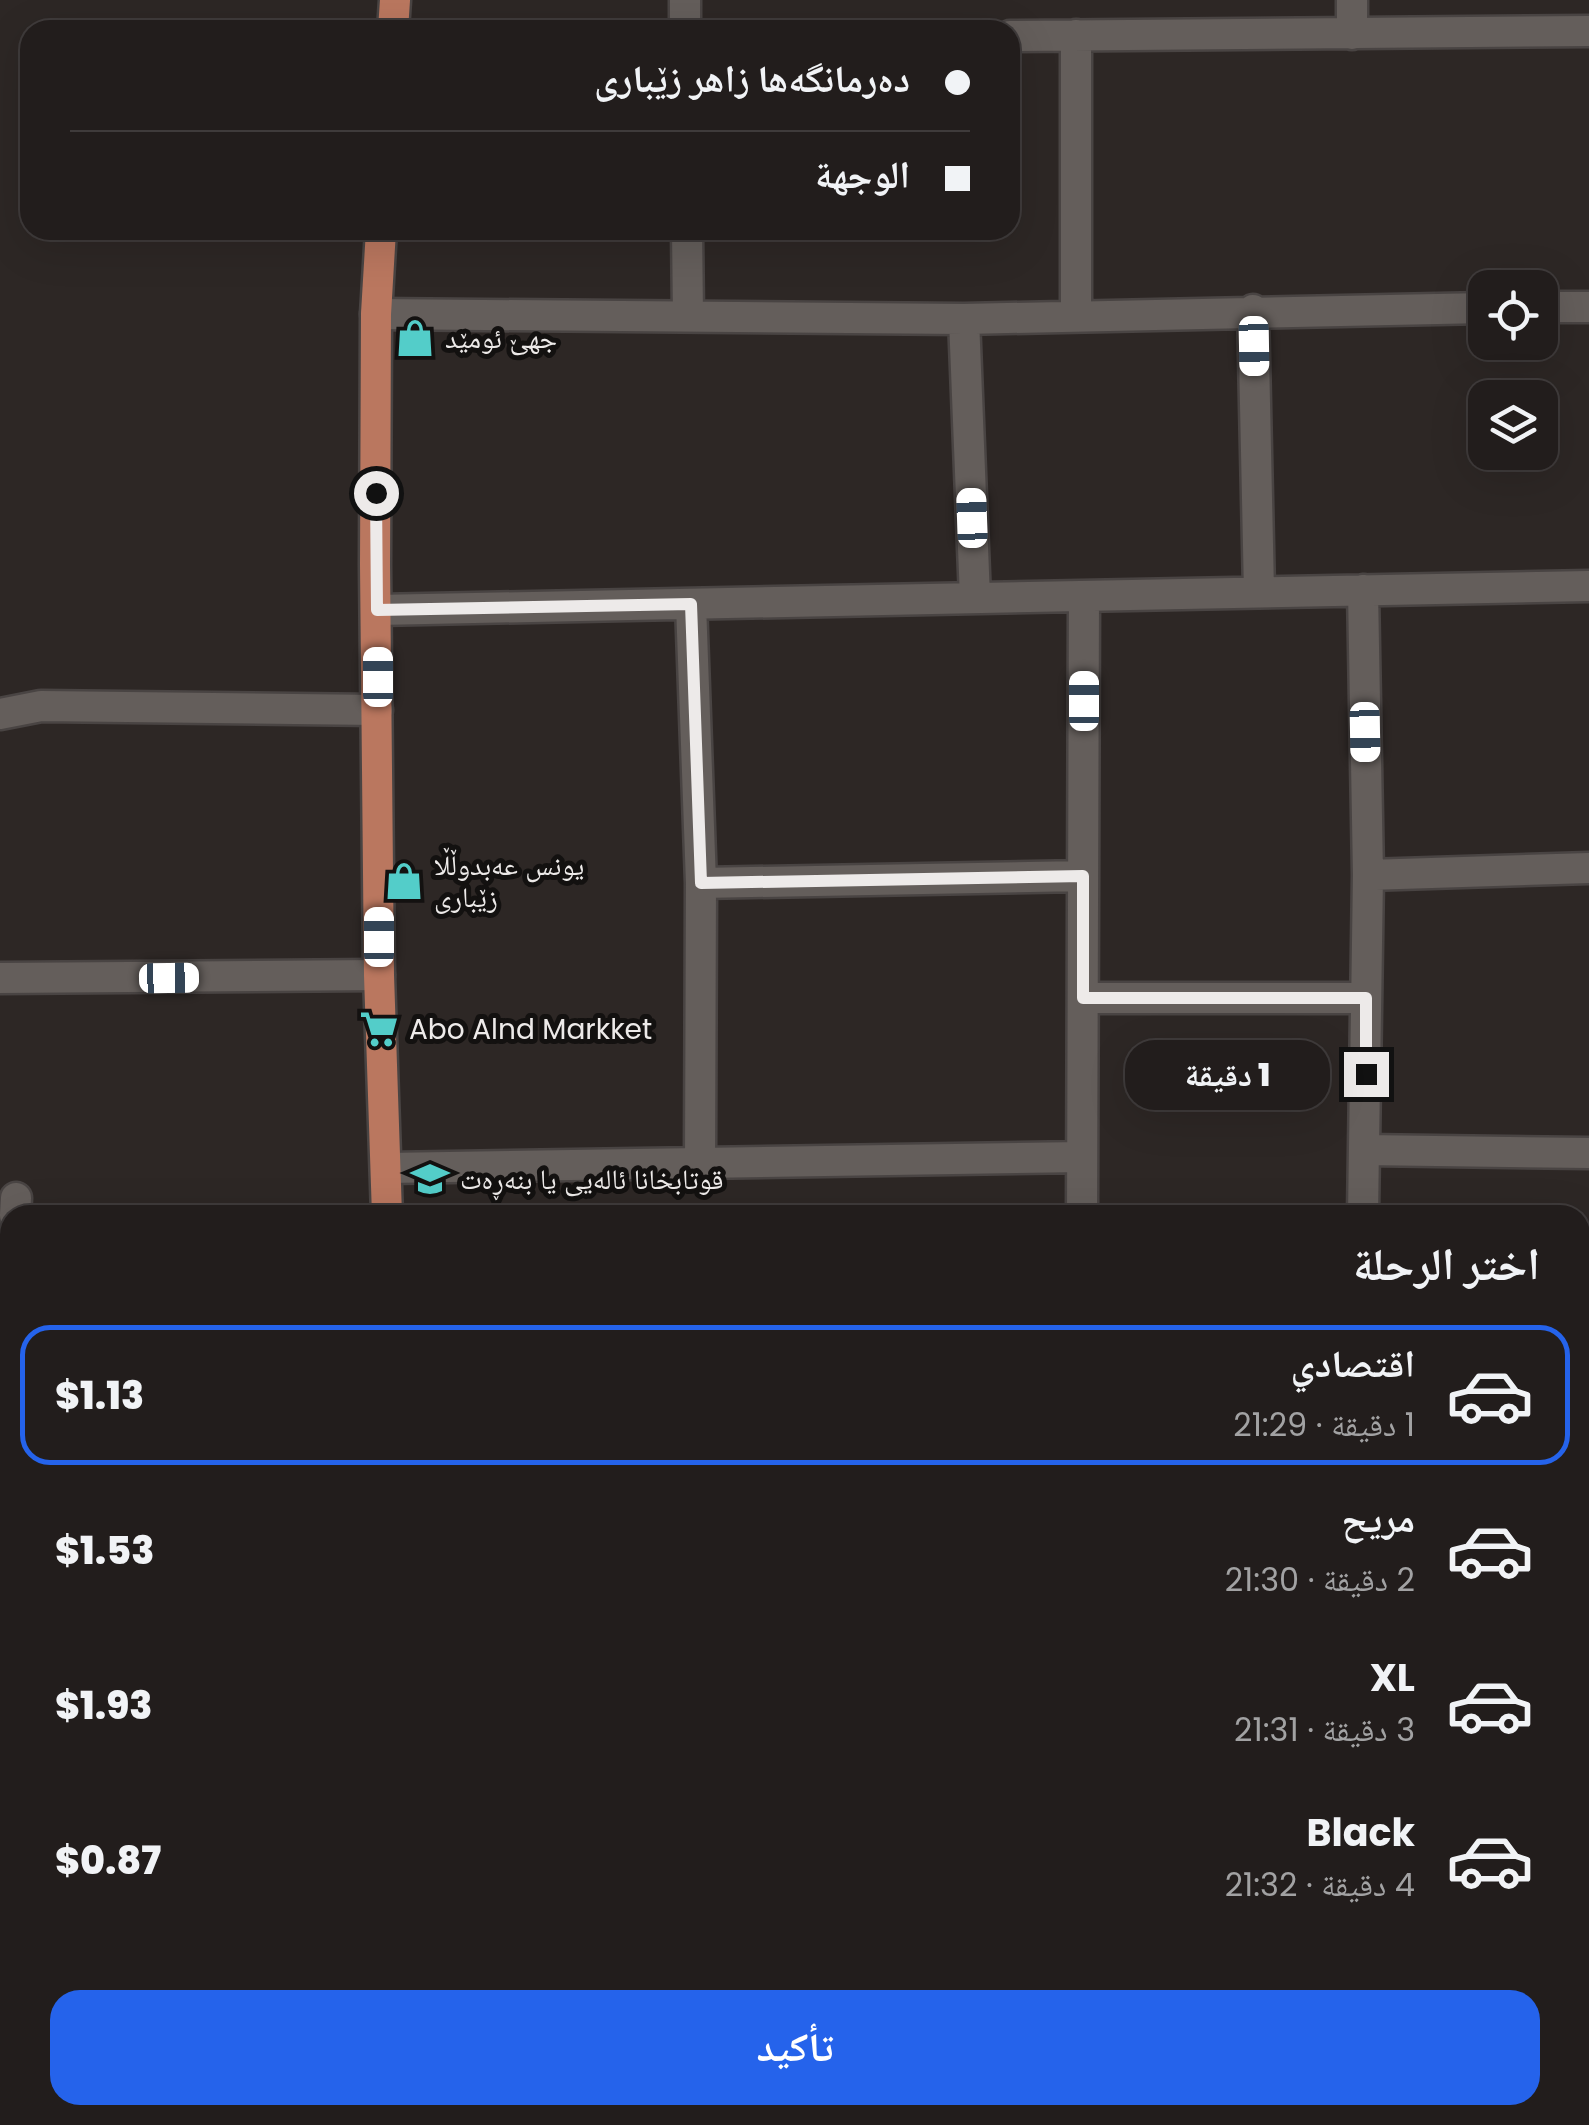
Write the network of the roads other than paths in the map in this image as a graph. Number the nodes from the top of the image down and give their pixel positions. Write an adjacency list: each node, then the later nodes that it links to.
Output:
1 (1352, 0): 3 (street)
2 (1589, 31): 3 (street)
3 (1352, 34): 4 (street)
4 (1076, 35): 5 (street); 14 (street)
5 (1020, 36)
6 (380, 240): 12 (main road)
7 (687, 240): 13 (street)
8 (1558, 307): 9 (street)
9 (1589, 307)
10 (1468, 308): 11 (street)
11 (1253, 310): 14 (street); 18 (street)
12 (376, 314): 13 (street); 22 (main road)
13 (688, 316): 15 (street)
14 (1076, 316): 15 (street)
15 (964, 319): 20 (street)
16 (1589, 586): 17 (street)
17 (1362, 590): 18 (street); 26 (street)
18 (1259, 592): 19 (street)
19 (1084, 596): 20 (street); 27 (street)
20 (975, 598): 21 (street)
21 (691, 604): 22 (street); 28 (street)
22 (377, 610): 23 (main road)
23 (378, 710): 24 (street); 29 (main road)
24 (0, 714)
25 (1589, 868): 26 (street)
26 (1368, 875): 32 (street)
27 (1083, 876): 28 (street); 31 (street)
28 (701, 883): 36 (street)
29 (379, 974): 30 (street); 37 (main road)
30 (0, 978)
31 (1083, 998): 32 (street); 35 (street)
32 (1366, 998): 33 (street)
33 (1364, 1150): 34 (street); 40 (street)
34 (1589, 1153)
35 (1082, 1158): 36 (street); 39 (street)
36 (700, 1164): 37 (street)
37 (387, 1168): 38 (main road)
38 (387, 1205)
39 (1082, 1205)
40 (1363, 1205)

